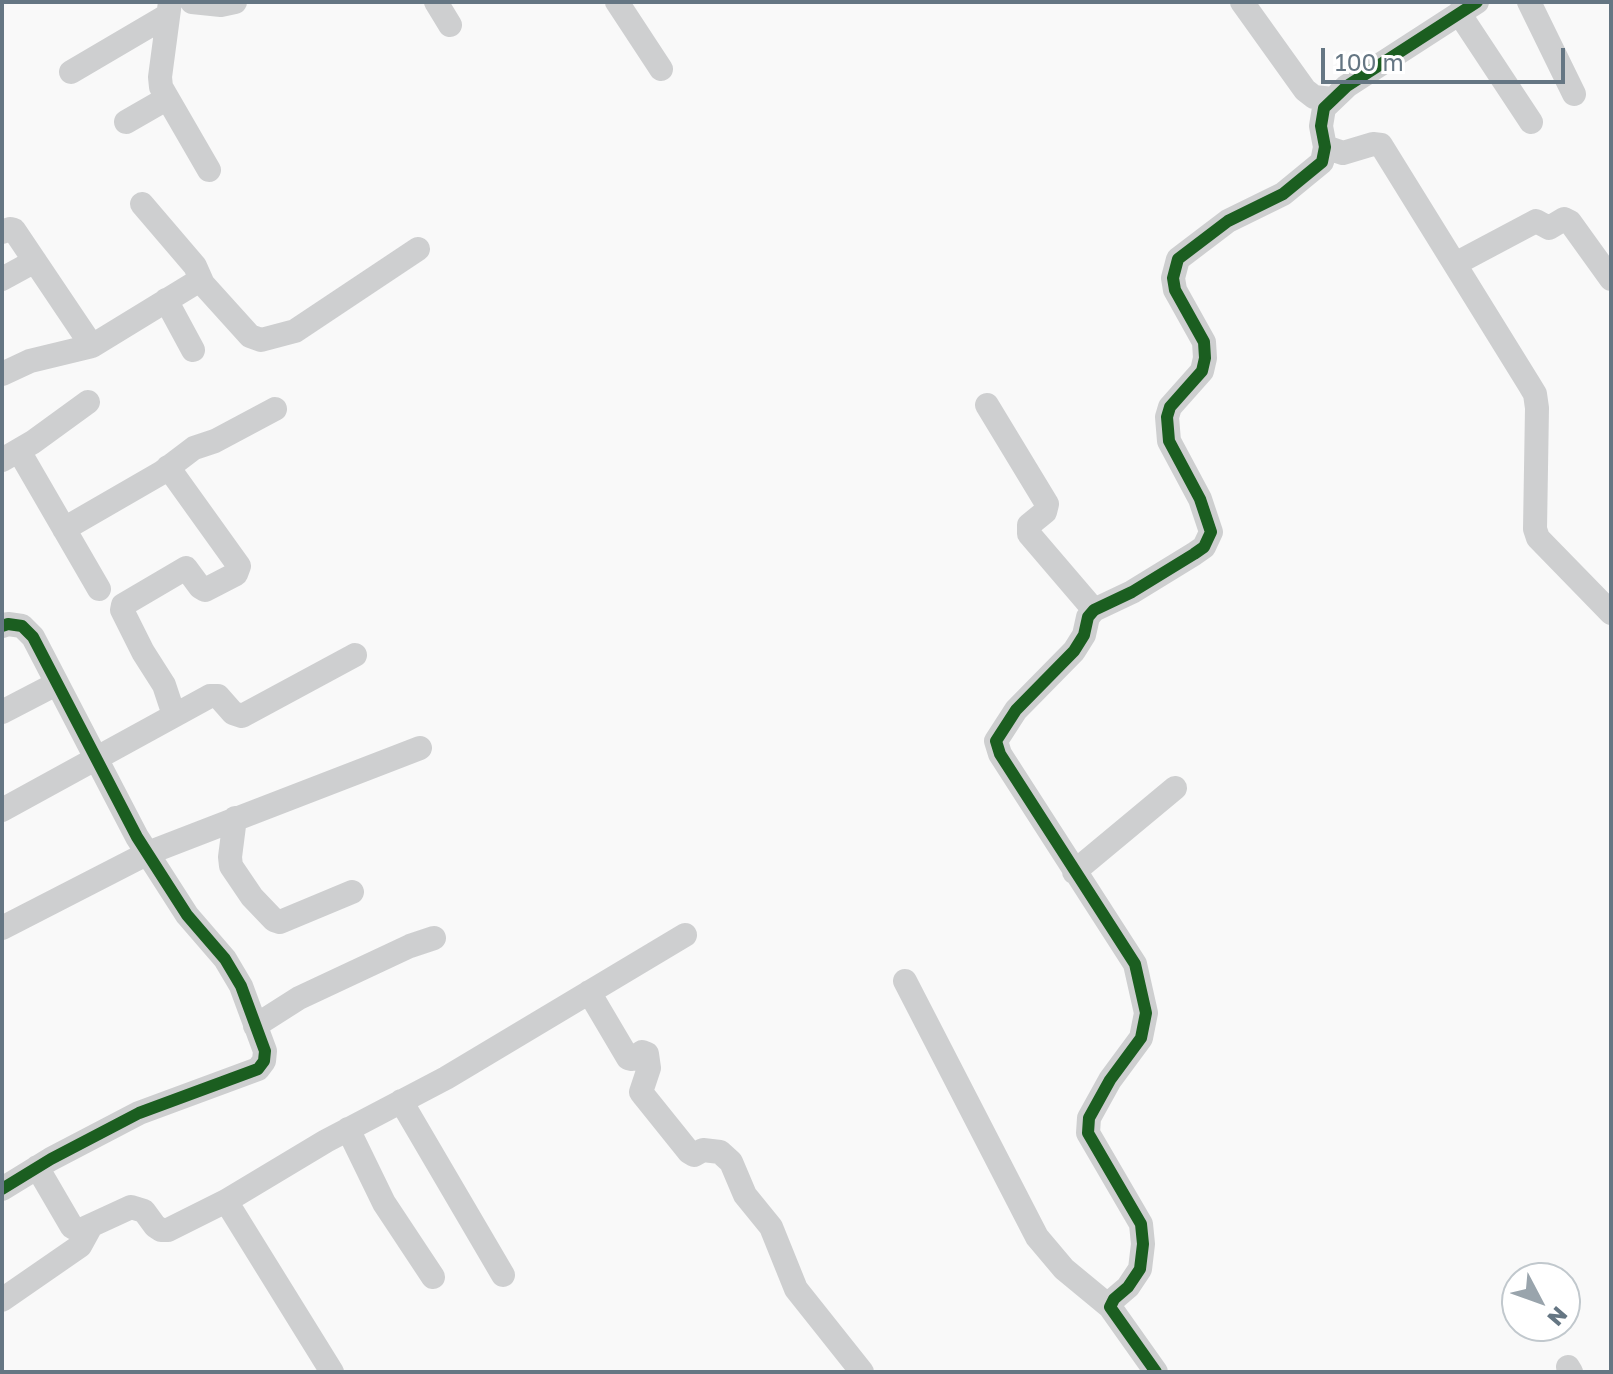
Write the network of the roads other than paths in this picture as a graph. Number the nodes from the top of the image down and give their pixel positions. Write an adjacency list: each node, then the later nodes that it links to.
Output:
1 (192, 2): 2 (street)
2 (235, 2)
3 (436, 2): 9 (street)
4 (617, 2): 10 (street)
5 (1242, 2): 14 (street)
6 (1529, 2): 12 (street)
7 (169, 8): 11 (street); 13 (street)
8 (1468, 8): 14 (street); 16 (street)
9 (450, 25)
10 (661, 69)
11 (71, 72)
12 (1574, 94)
13 (166, 99): 15 (street); 18 (street)
14 (1333, 99): 17 (street)
15 (126, 122)
16 (1531, 122)
17 (1325, 147): 23 (street); 38 (street)
18 (209, 170)
19 (142, 204): 26 (street)
20 (2, 232): 22 (street)
21 (418, 249): 26 (street)
22 (35, 261): 24 (street); 28 (street)
23 (1455, 264): 25 (street); 39 (street)
24 (2, 279)
25 (1611, 279)
26 (203, 284): 27 (street)
27 (166, 300): 28 (street); 29 (street)
28 (92, 346): 30 (street)
29 (193, 350)
30 (2, 374)
31 (88, 402): 34 (street)
32 (987, 405): 38 (street)
33 (275, 409): 35 (street)
34 (10, 455): 36 (street)
35 (168, 467): 36 (street); 44 (street)
36 (64, 529): 37 (street)
37 (99, 589)
38 (1094, 610): 51 (street)
39 (1611, 613)
40 (2, 626): 42 (street)
41 (355, 655): 44 (street)
42 (56, 684): 43 (street); 46 (street)
43 (2, 712)
44 (174, 715): 46 (street)
45 (420, 748): 49 (street)
46 (94, 757): 48 (street); 50 (street)
47 (1175, 788): 51 (street)
48 (2, 810)
49 (235, 818): 50 (street); 52 (street)
50 (148, 853): 53 (street); 58 (street)
51 (1074, 872): 68 (street)
52 (352, 892)
53 (2, 928)
54 (685, 935): 57 (street)
55 (434, 938): 58 (street)
56 (905, 981): 68 (street)
57 (589, 992): 59 (street); 70 (street)
58 (255, 1026): 61 (street)
59 (401, 1101): 60 (street); 65 (street)
60 (348, 1129): 63 (street); 66 (street)
61 (37, 1167): 62 (street); 64 (street)
62 (2, 1189)
63 (226, 1201): 64 (street); 69 (street)
64 (91, 1226): 67 (street)
65 (503, 1275)
66 (433, 1277)
67 (2, 1300)
68 (1110, 1307): 71 (street)
69 (332, 1372)
70 (862, 1372)
71 (1156, 1372)

